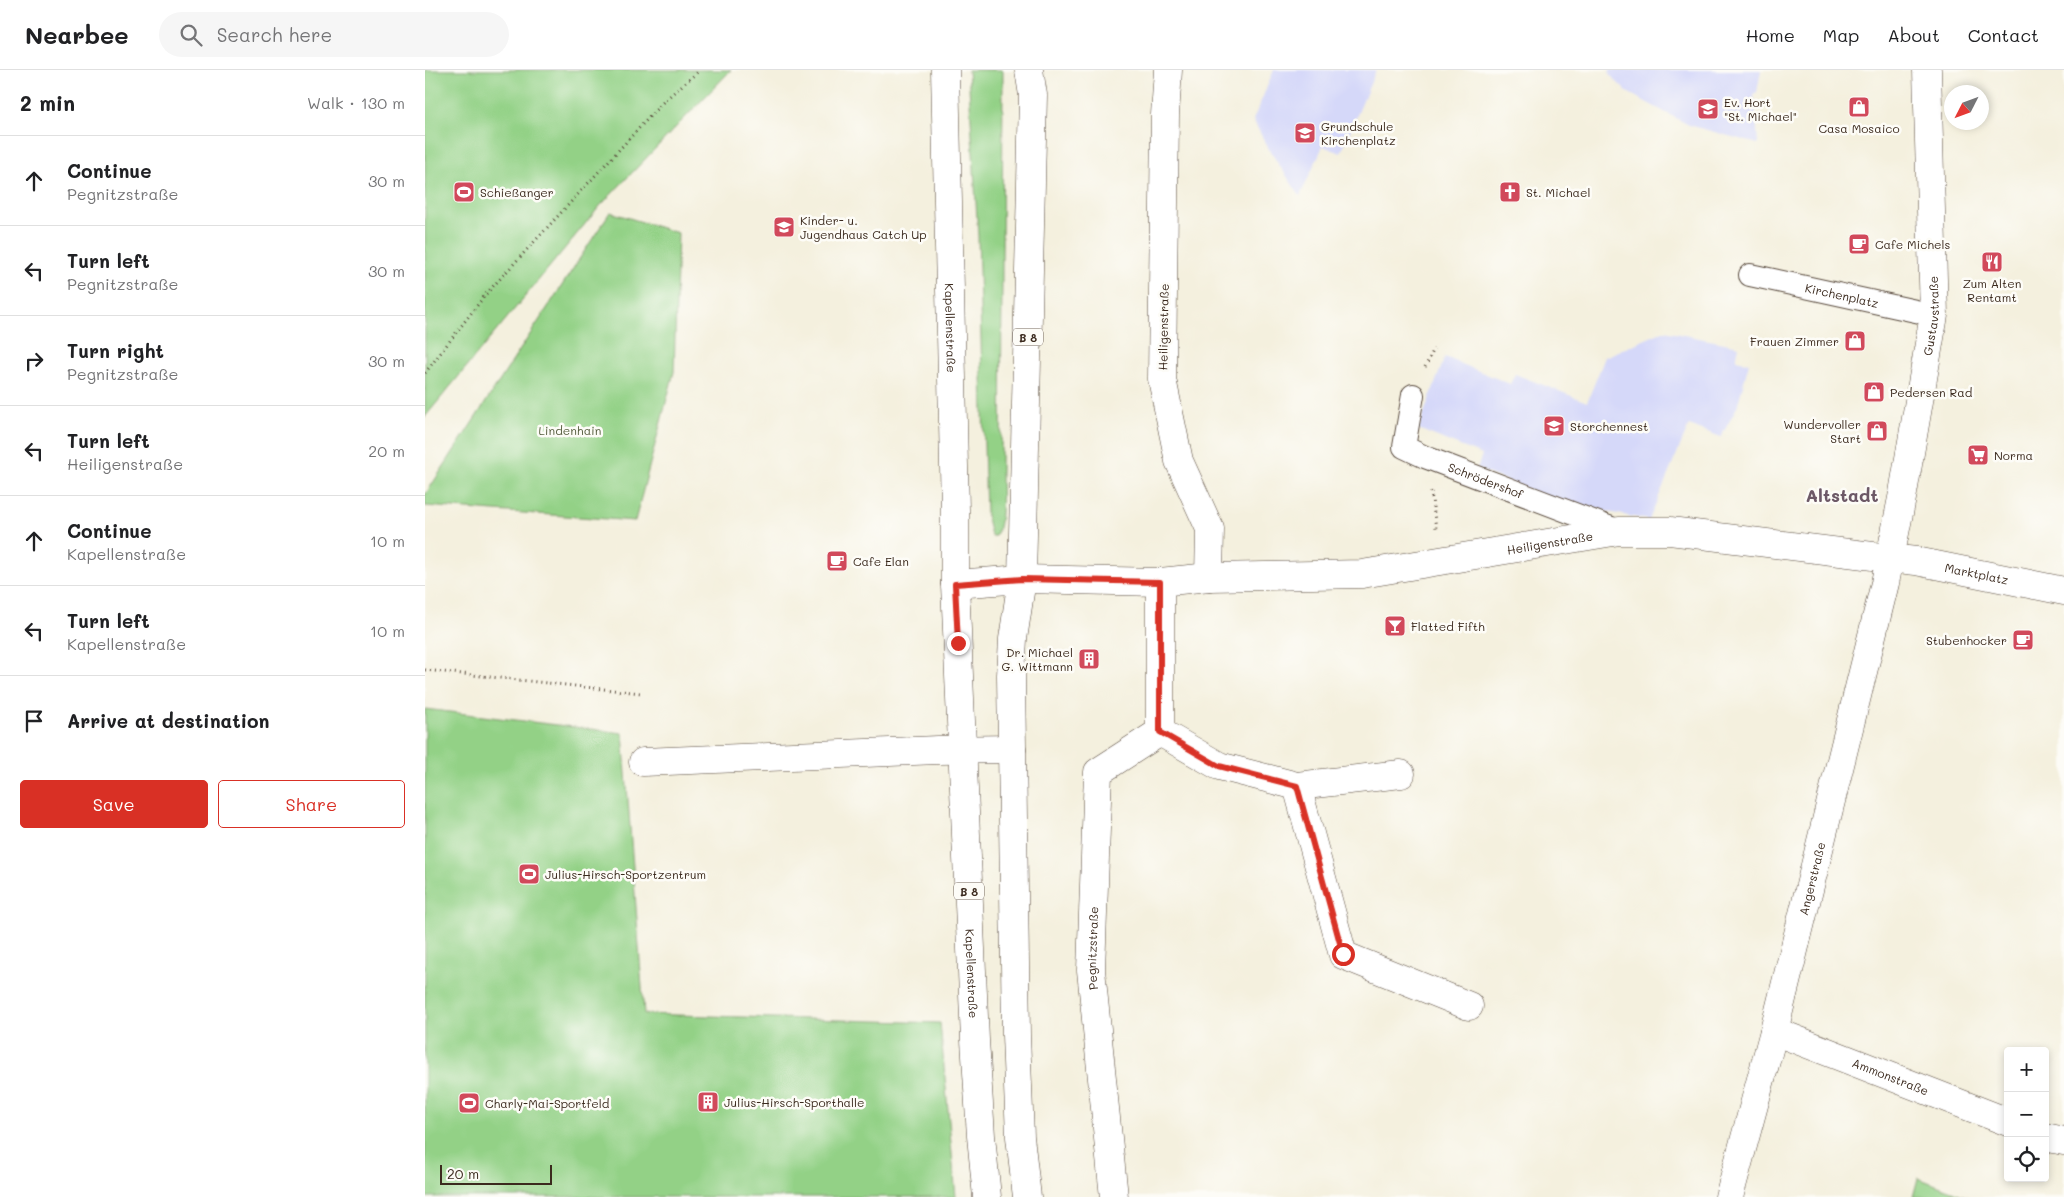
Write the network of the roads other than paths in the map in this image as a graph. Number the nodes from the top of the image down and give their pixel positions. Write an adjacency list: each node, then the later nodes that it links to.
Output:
1 (945, 70): 13 (street, Kapellenstraße / B 8)
2 (1168, 70): 10 (street, Heiligenstraße)
3 (1927, 70): 6 (street, Gustavstraße)
4 (1033, 78): 11 (street, B 8)
5 (1750, 275): 6 (lane, Kirchenplatz)
6 (1933, 315): 9 (street, Gustavstraße)
7 (1413, 394): 8 (lane, Schrödershof)
8 (1619, 531): 9 (street, Heiligenstraße); 10 (street, Heiligenstraße)
9 (1889, 558): 14 (street, Marktplatz); 22 (street, Angerstraße)
10 (1209, 577): 12 (street, Heiligenstraße)
11 (1022, 579): 12 (street, Heiligenstraße); 13 (street); 17 (street, B 8)
12 (1160, 582): 15 (street)
13 (955, 584): 16 (street, Kapellenstraße / B 8)
14 (2064, 592)
15 (1160, 732): 20 (street); 28 (street, Pegnitzstraße)
16 (963, 749): 17 (street); 18 (street); 26 (street, Kapellenstraße / B 8)
17 (1012, 749): 27 (street, B 8)
18 (643, 762)
19 (1401, 774): 20 (street)
20 (1297, 786): 21 (street)
21 (1469, 1006)
22 (1774, 1031): 23 (street, Ammonstraße); 29 (street, Angerstraße)
23 (2004, 1120)
24 (2049, 1138): 25 (street)
25 (2064, 1141)
26 (987, 1197)
27 (1027, 1197)
28 (1114, 1197)
29 (1729, 1197)

